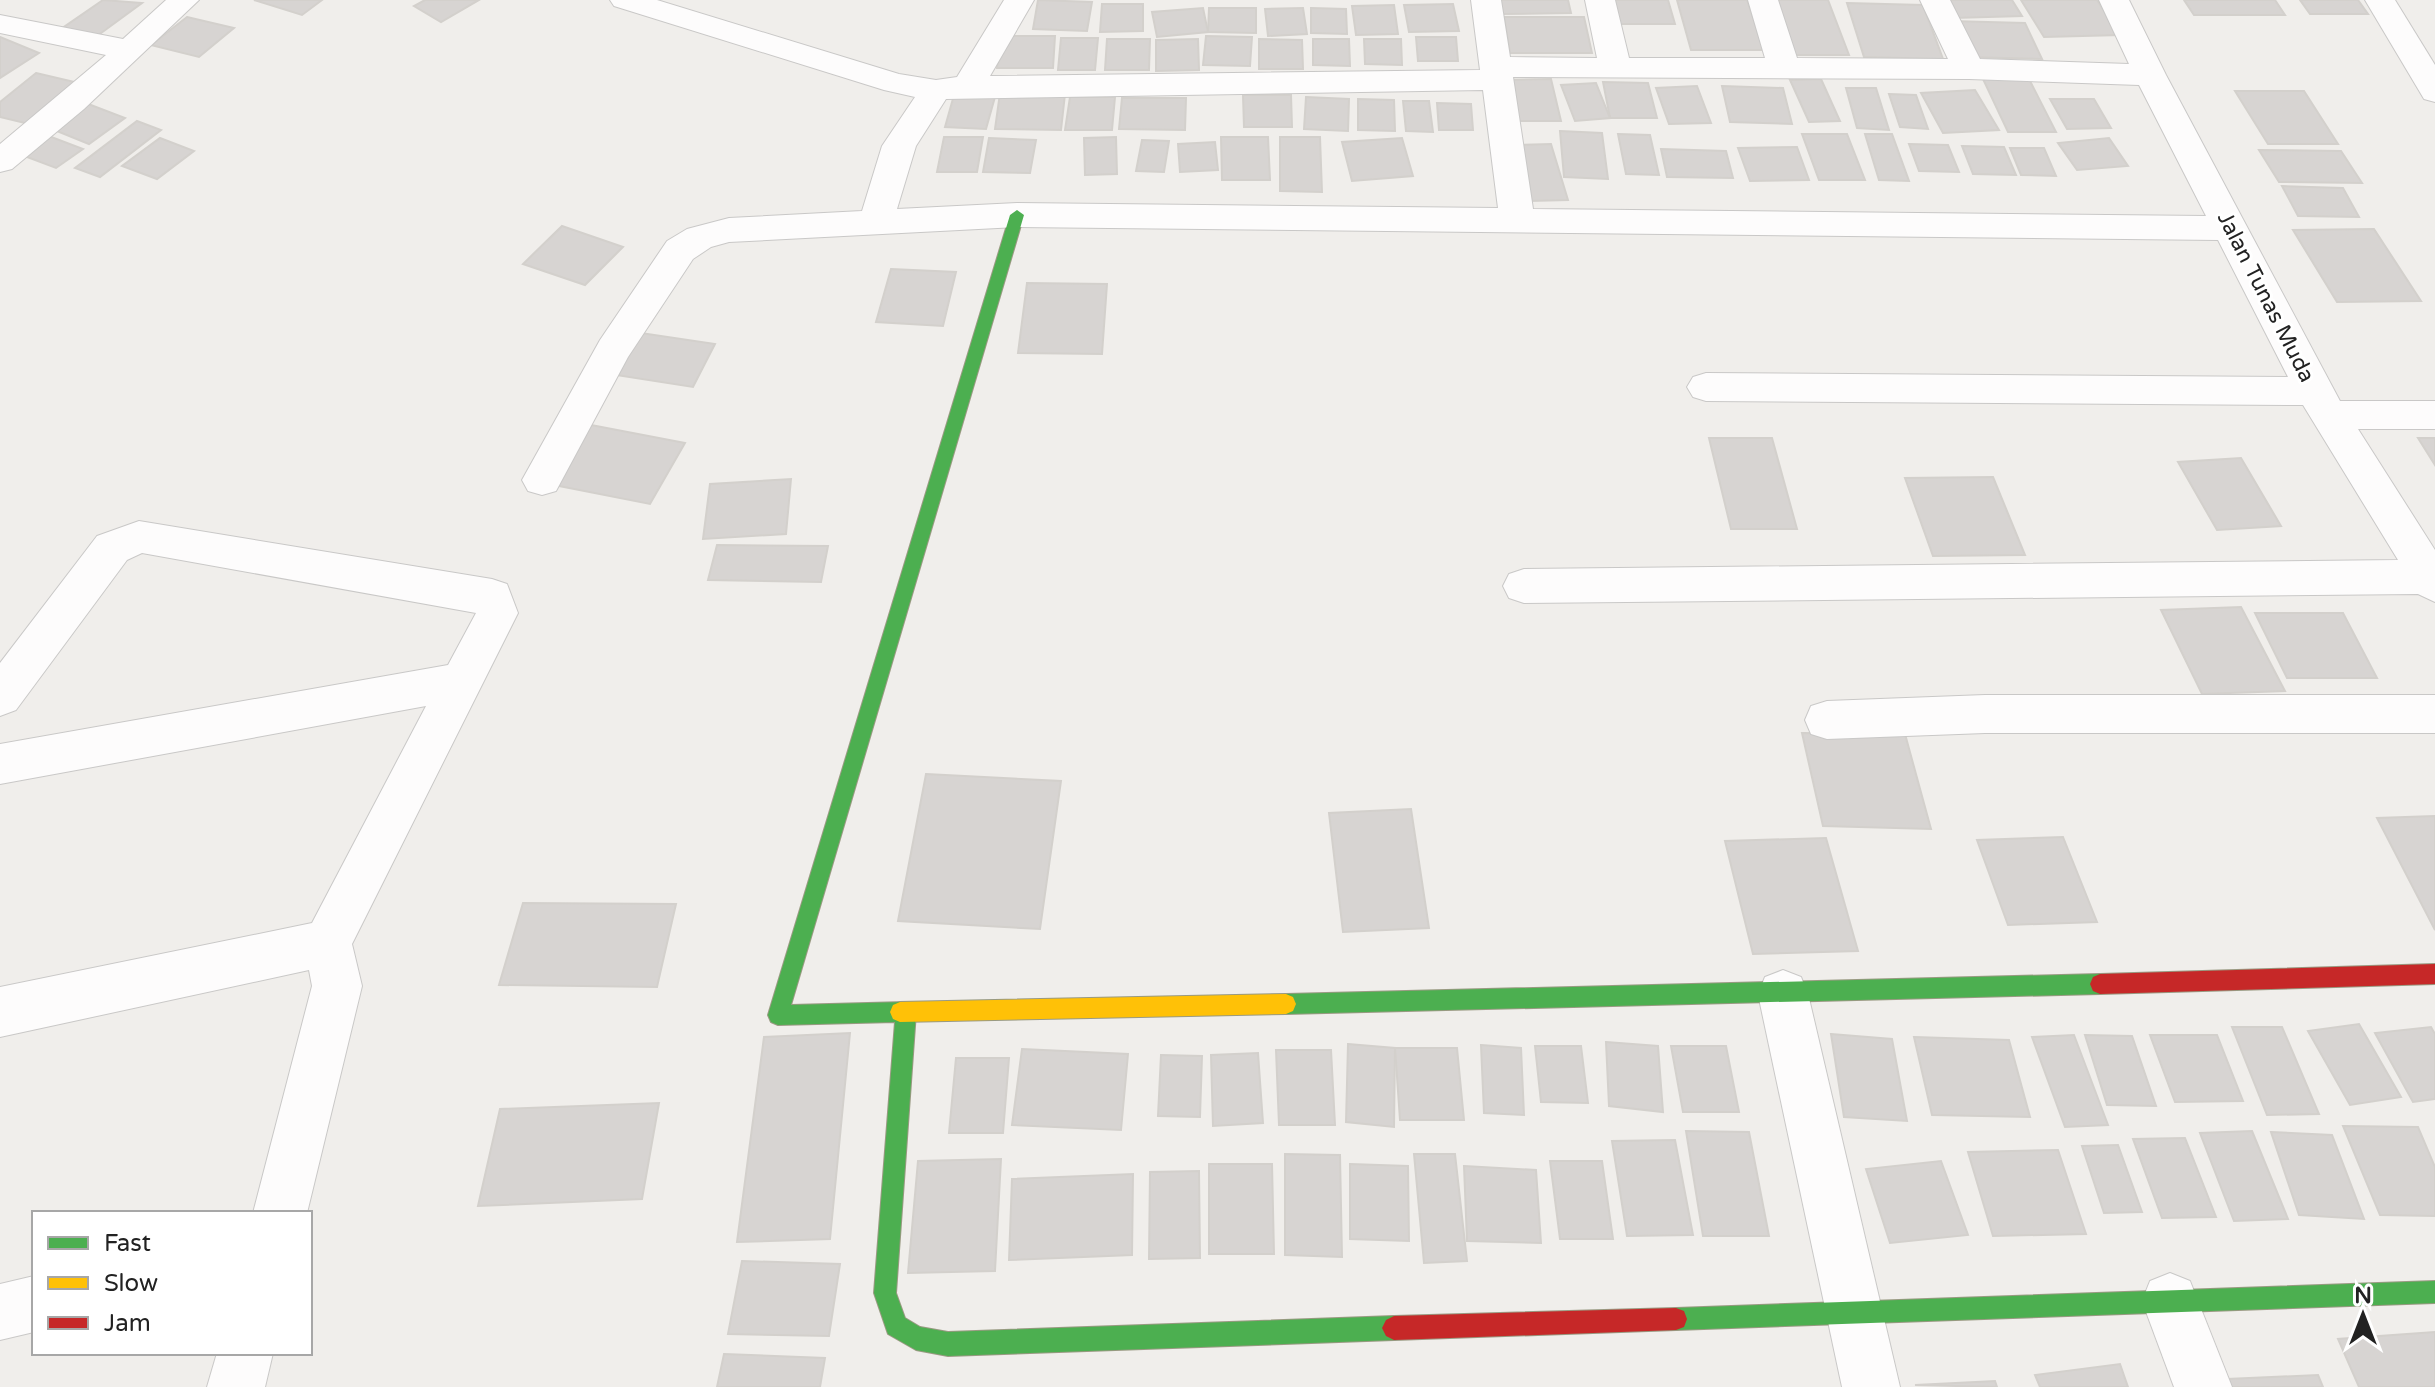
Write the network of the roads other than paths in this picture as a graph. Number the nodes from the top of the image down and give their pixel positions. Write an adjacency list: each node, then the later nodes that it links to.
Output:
1 (184, 0): 11 (street)
2 (625, 0): 17 (street)
3 (1019, 0): 17 (street)
4 (1486, 0): 15 (street)
5 (1600, 0): 12 (street)
6 (1763, 0): 13 (street)
7 (1935, 0): 14 (street)
8 (2114, 0): 16 (street, Jalan Tunas Muda)
9 (2380, 0): 18 (street)
10 (0, 24): 11 (street)
11 (130, 50): 19 (street)
12 (1615, 67): 13 (street); 15 (street)
13 (1784, 68): 14 (street)
14 (1969, 69): 16 (street)
15 (1495, 73): 17 (street); 22 (street)
16 (2150, 75): 23 (street, Jalan Tunas Muda)
17 (952, 88): 21 (street)
18 (2435, 92)
19 (0, 161)
20 (1017, 215): 21 (street); 22 (street); 39 (street)
21 (876, 221): 27 (street)
22 (1517, 221): 23 (street)
23 (2232, 228): 25 (street, Jalan Tunas Muda)
24 (1706, 387): 25 (street)
25 (2322, 403): 26 (street); 28 (street, Jalan Tunas Muda)
26 (2435, 415)
27 (542, 480)
28 (2433, 581): 29 (street)
29 (1524, 586)
30 (461, 681): 31 (street); 34 (street); 35 (street)
31 (0, 697)
32 (2435, 714): 33 (street)
33 (1827, 720)
34 (0, 764)
35 (327, 943): 38 (street); 40 (street)
36 (2435, 974): 37 (street)
37 (1783, 994): 39 (street); 45 (street)
38 (0, 1012)
39 (906, 1012): 45 (street)
40 (281, 1211)
41 (2435, 1292): 42 (street)
42 (2170, 1301): 45 (street); 49 (street)
43 (32, 1304): 44 (street)
44 (0, 1312)
45 (1856, 1313): 48 (street)
46 (244, 1355): 47 (street)
47 (236, 1387)
48 (1871, 1387)
49 (2203, 1387)

